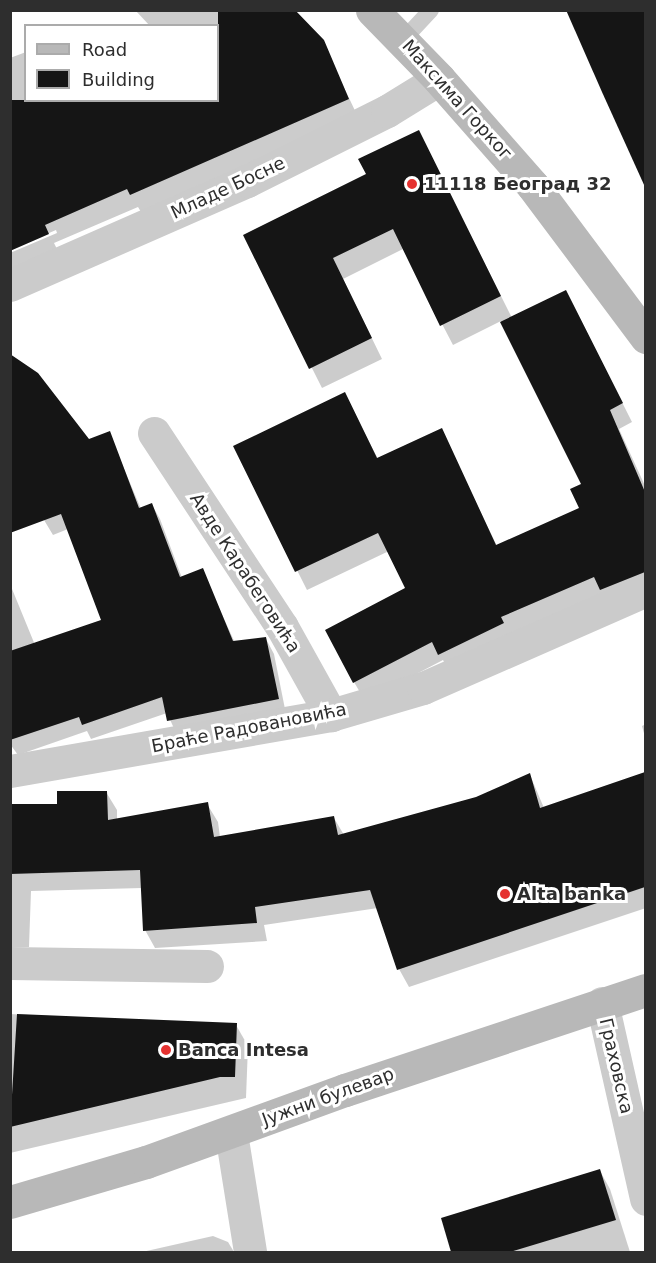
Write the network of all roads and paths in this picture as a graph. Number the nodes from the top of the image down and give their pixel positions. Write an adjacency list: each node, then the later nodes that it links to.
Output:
1 (372, 10): 3 (main road, Максима Горког)
2 (432, 10): 3 (lane)
3 (404, 40): 4 (main road, Максима Горког)
4 (439, 79): 5 (street, Младе Босне); 6 (main road, Максима Горког)
5 (10, 285)
6 (645, 337)
7 (154, 433): 9 (street, Авде Карабеговића)
8 (645, 590): 9 (street, Браће Радовановића)
9 (331, 715): 10 (street, Браће Радовановића)
10 (10, 771)
11 (10, 963): 12 (street)
12 (207, 966)
13 (645, 990): 14 (main road, Јужни булевар)
14 (602, 1003): 15 (main road, Јужни булевар); 16 (street, Граховска)
15 (231, 1133): 17 (main road, Јужни булевар); 18 (street)
16 (645, 1199)
17 (10, 1202)
18 (250, 1252)

